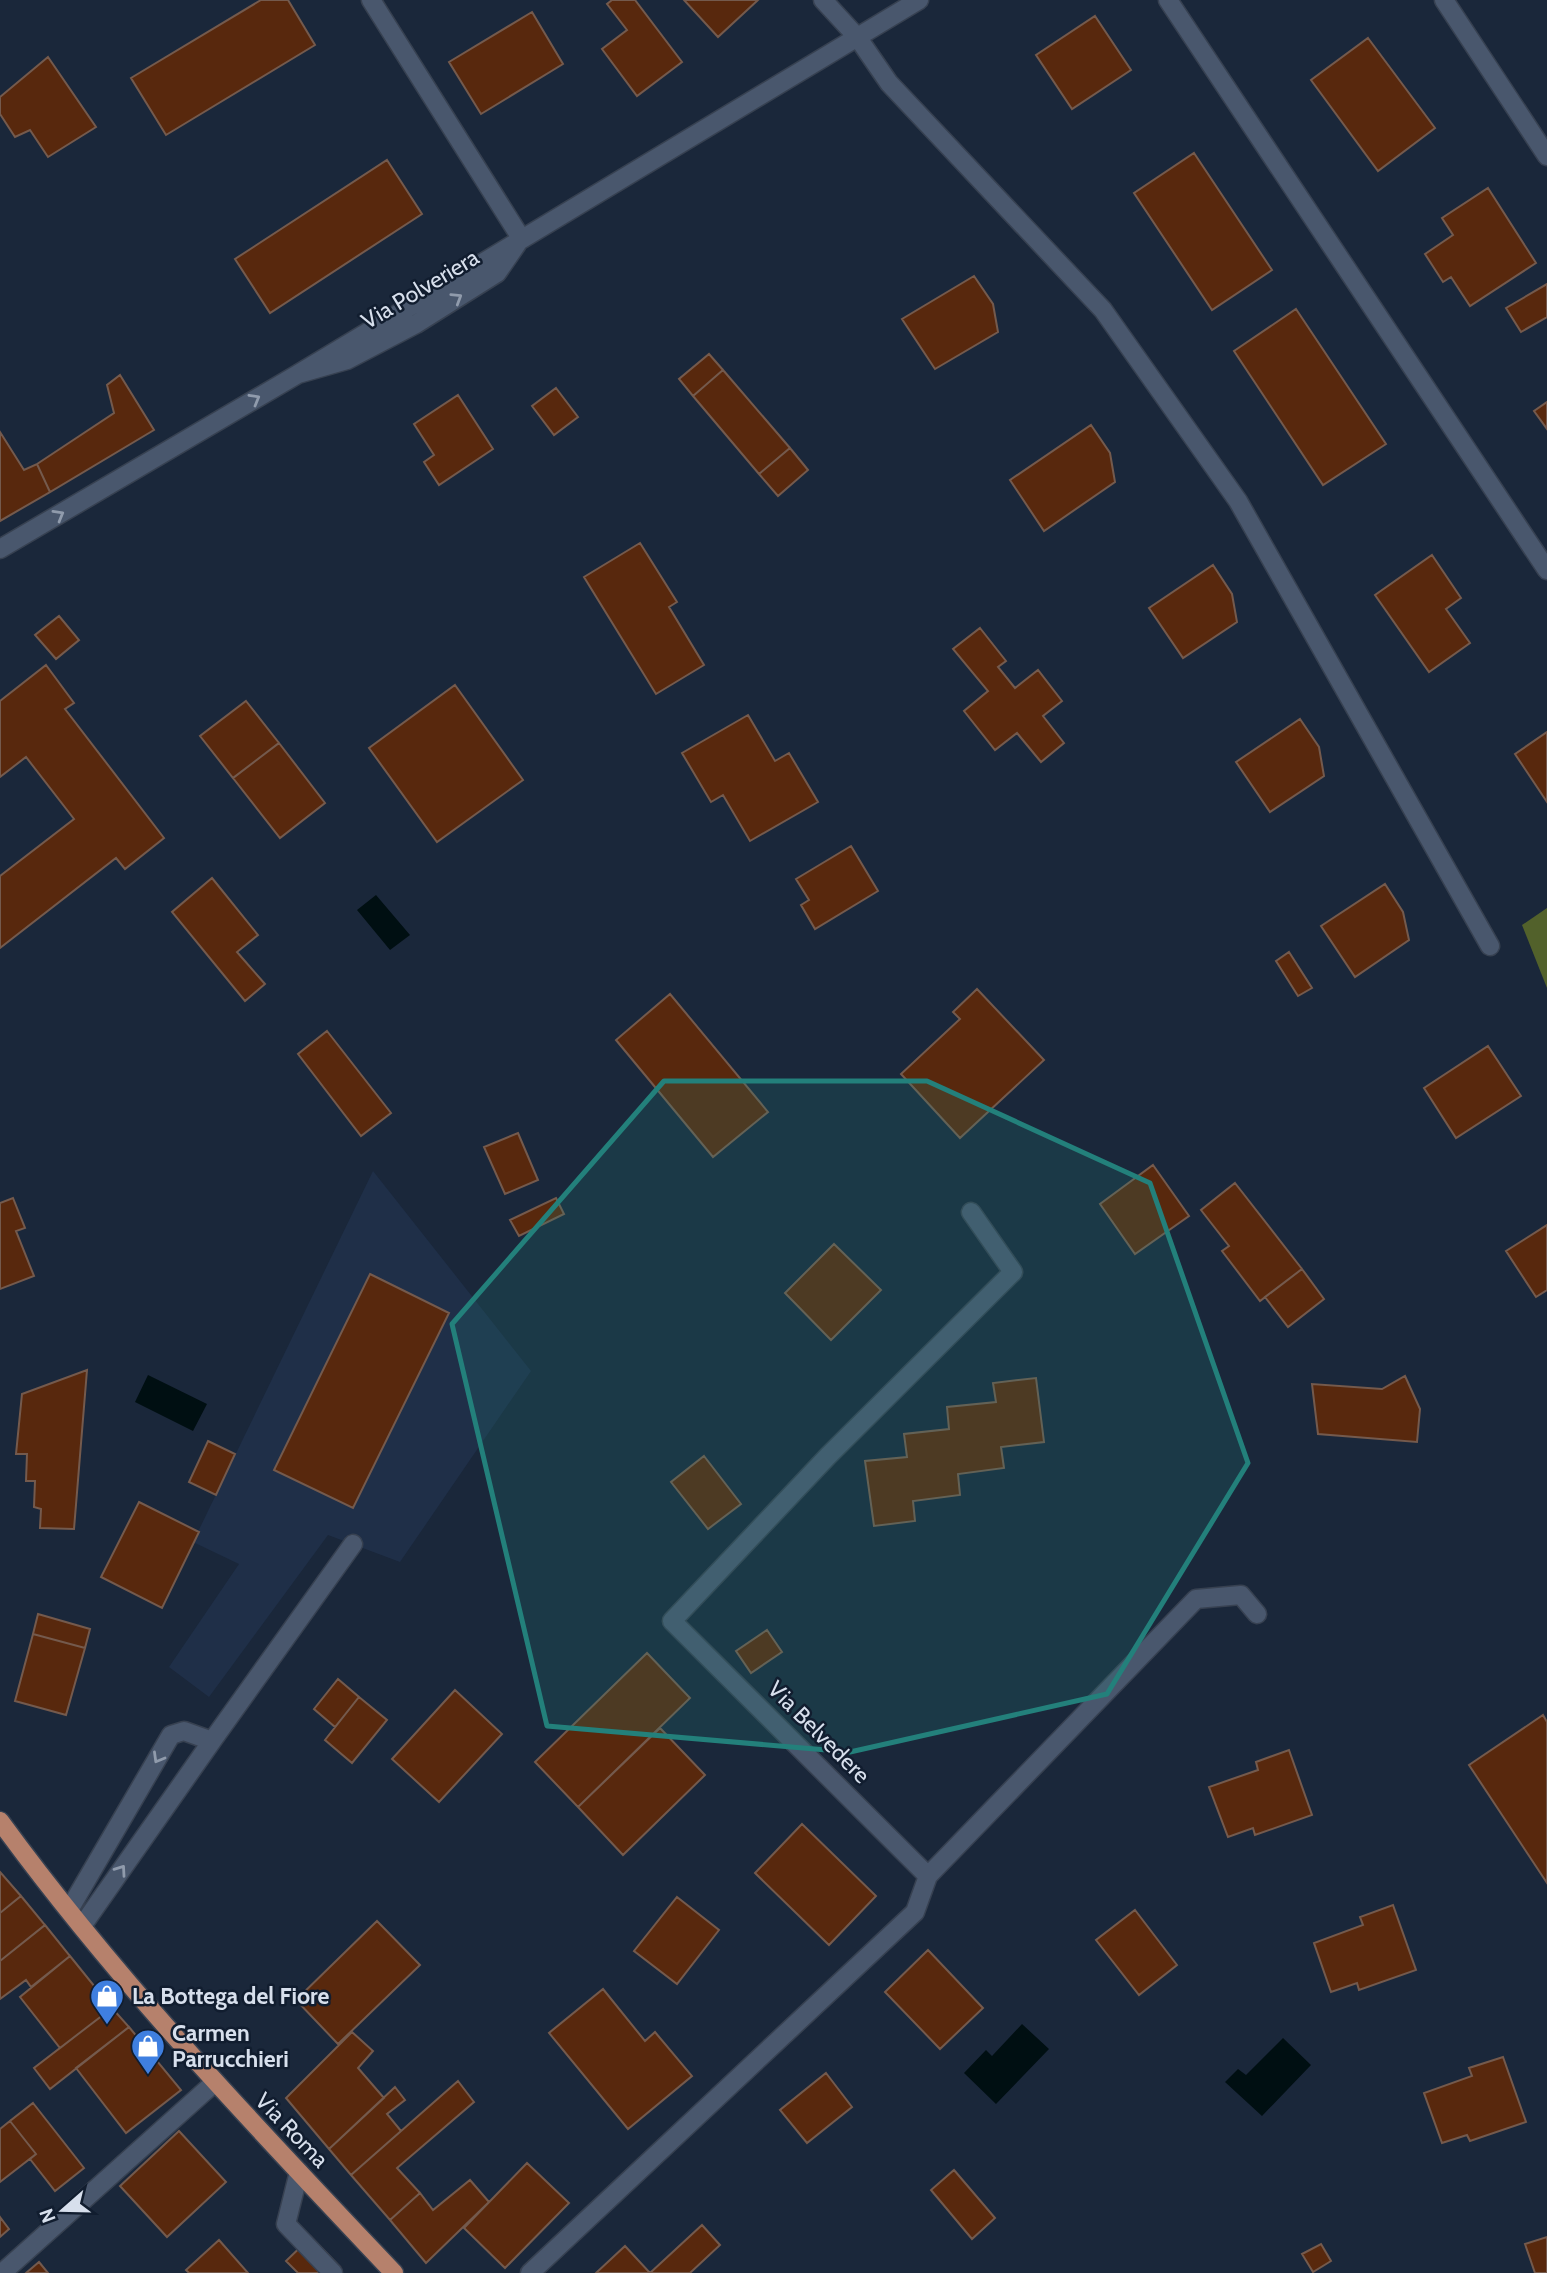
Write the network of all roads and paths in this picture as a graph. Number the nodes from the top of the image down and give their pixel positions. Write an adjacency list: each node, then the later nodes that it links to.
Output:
1 (371, 0): 8 (street)
2 (823, 0): 6 (street)
3 (919, 0): 6 (street)
4 (1168, 0): 10 (street)
5 (1444, 0): 7 (street)
6 (858, 38): 8 (street); 11 (street)
7 (1547, 156)
8 (521, 238): 9 (street, one-way to 8)
9 (0, 549)
10 (1547, 570)
11 (1490, 946)
12 (971, 1212): 17 (street, Via Belvedere)
13 (353, 1544): 15 (street)
14 (1257, 1614): 17 (street)
15 (212, 1741): 18 (street, one-way to 18); 19 (street, one-way to 15)
16 (0, 1821): 18 (main road, Via Roma)
17 (928, 1876): 25 (street)
18 (69, 1910): 19 (main road, Via Roma)
19 (82, 1926): 20 (main road, Via Roma)
20 (214, 2083): 21 (main road, Via Roma); 22 (street)
21 (299, 2172): 23 (street); 24 (main road, Via Roma)
22 (2, 2273)
23 (333, 2273)
24 (394, 2273)
25 (530, 2273)

